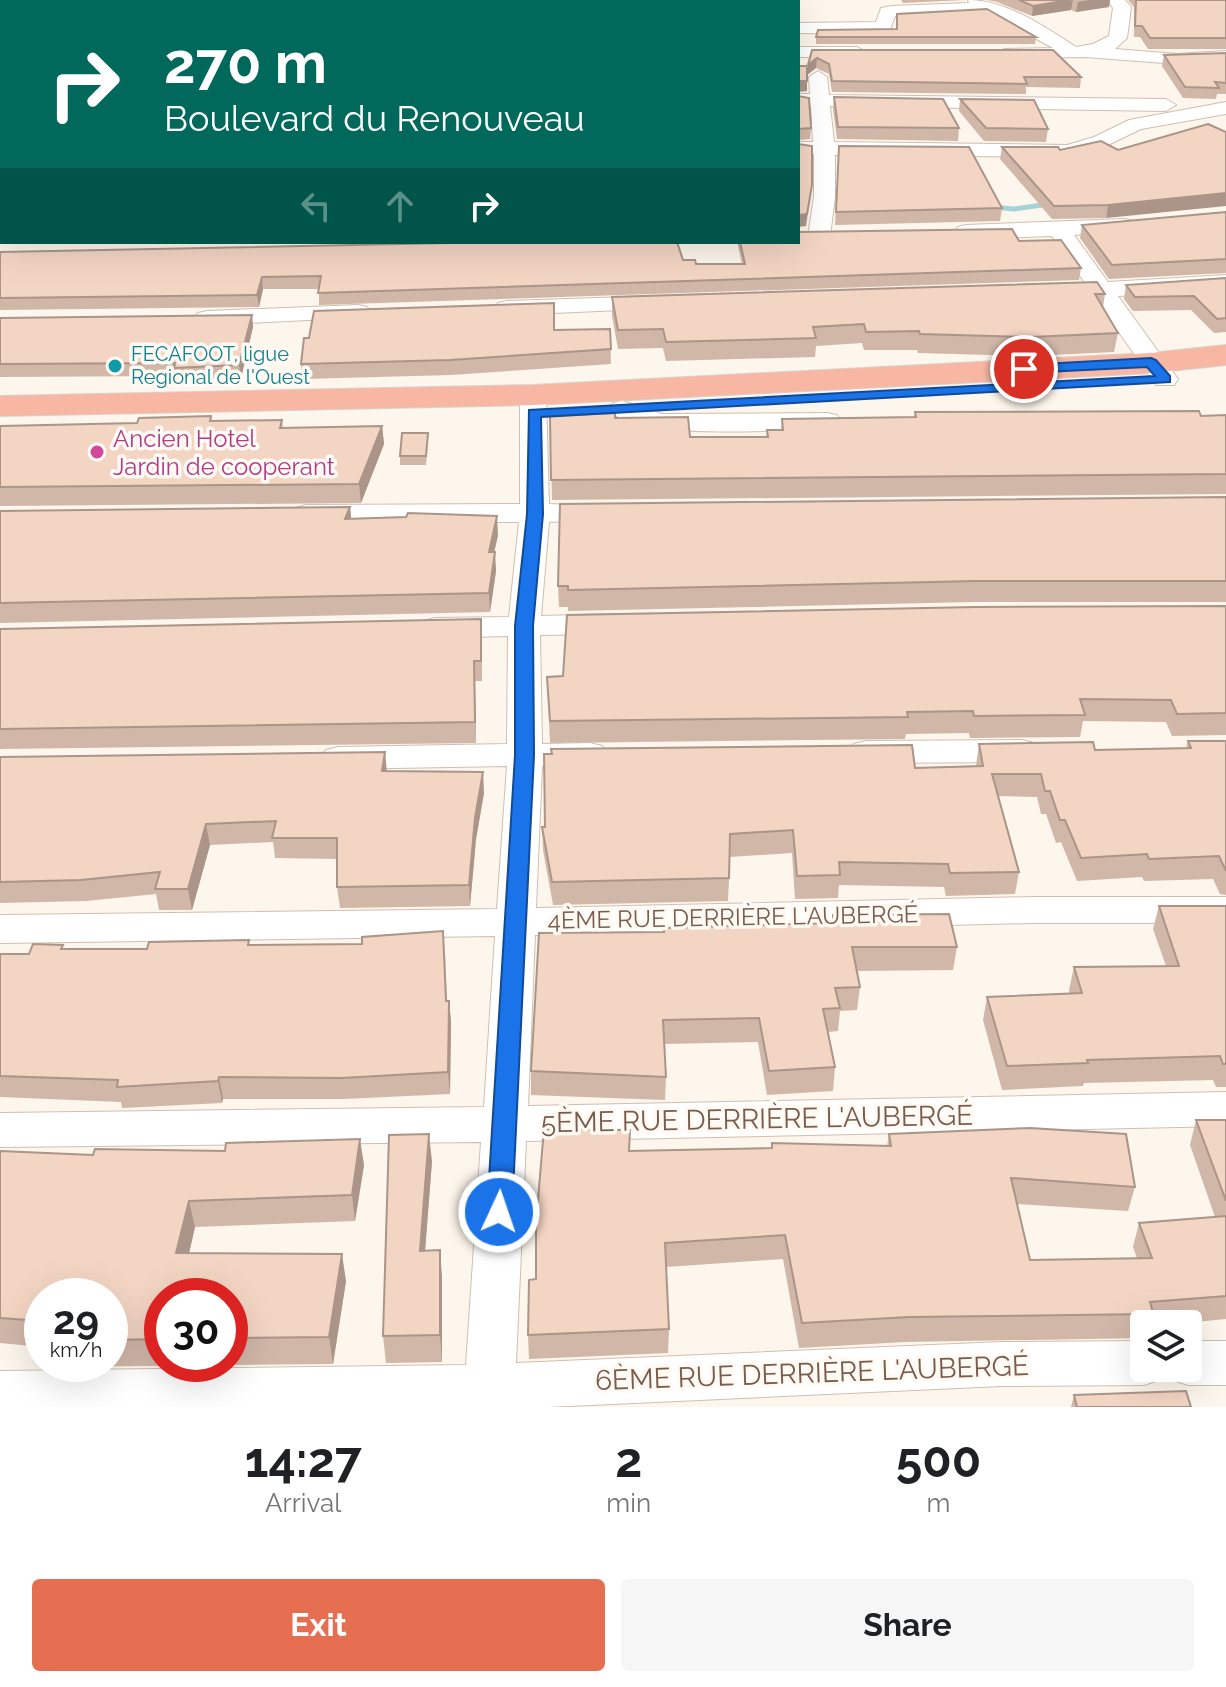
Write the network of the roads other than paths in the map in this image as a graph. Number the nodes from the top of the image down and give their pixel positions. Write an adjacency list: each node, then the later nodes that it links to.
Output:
1 (1116, 0): 7 (street)
2 (982, 3): 4 (street); 7 (street)
3 (805, 5): 4 (street)
4 (803, 28)
5 (807, 52): 6 (street); 11 (street)
6 (876, 52)
7 (1078, 52): 8 (street); 9 (street)
8 (994, 53)
9 (1226, 56)
10 (800, 100): 11 (street)
11 (820, 100): 12 (street); 14 (street)
12 (1226, 108): 14 (street)
13 (800, 148): 14 (street)
14 (824, 149): 19 (street)
15 (1151, 224): 16 (street)
16 (1059, 230): 17 (street); 21 (street)
17 (940, 233)
18 (849, 235): 19 (street)
19 (808, 236)
20 (1226, 282): 21 (street)
21 (1101, 289): 22 (street); 28 (street)
22 (1037, 291)
23 (686, 302): 24 (street)
24 (483, 309)
25 (377, 312): 26 (street)
26 (181, 320)
27 (1226, 355): 28 (highway)
28 (1158, 371): 29 (highway); 30 (highway); 32 (highway)
29 (1226, 374)
30 (534, 404): 32 (highway); 33 (highway); 38 (street)
31 (0, 406): 33 (highway)
32 (622, 409): 34 (street)
33 (64, 414): 35 (highway)
34 (846, 421)
35 (0, 424)
36 (629, 513): 38 (street)
37 (284, 514): 38 (street)
38 (535, 514): 40 (street)
39 (648, 623): 40 (street)
40 (524, 626): 41 (street); 45 (street)
41 (400, 628)
42 (1051, 751): 43 (street)
43 (828, 752)
44 (620, 754): 45 (street)
45 (525, 755): 46 (street); 48 (street)
46 (302, 758)
47 (1226, 910): 48 (street, 4ÈME RUE DERRIÈRE L'AUBERGÉ)
48 (516, 922): 49 (street, 4ÈME RUE DERRIÈRE L'AUBERGÉ); 51 (street)
49 (0, 929)
50 (1226, 1109): 51 (street, 5ÈME RUE DERRIÈRE L'AUBERGÉ)
51 (504, 1124): 52 (street, 5ÈME RUE DERRIÈRE L'AUBERGÉ); 57 (street)
52 (0, 1130)
53 (1130, 1363): 57 (street, 6ÈME RUE DERRIÈRE L'AUBERGÉ)
54 (1202, 1363): 55 (street)
55 (1226, 1363)
56 (0, 1394): 57 (street, 6ÈME RUE DERRIÈRE L'AUBERGÉ)
57 (489, 1397)

